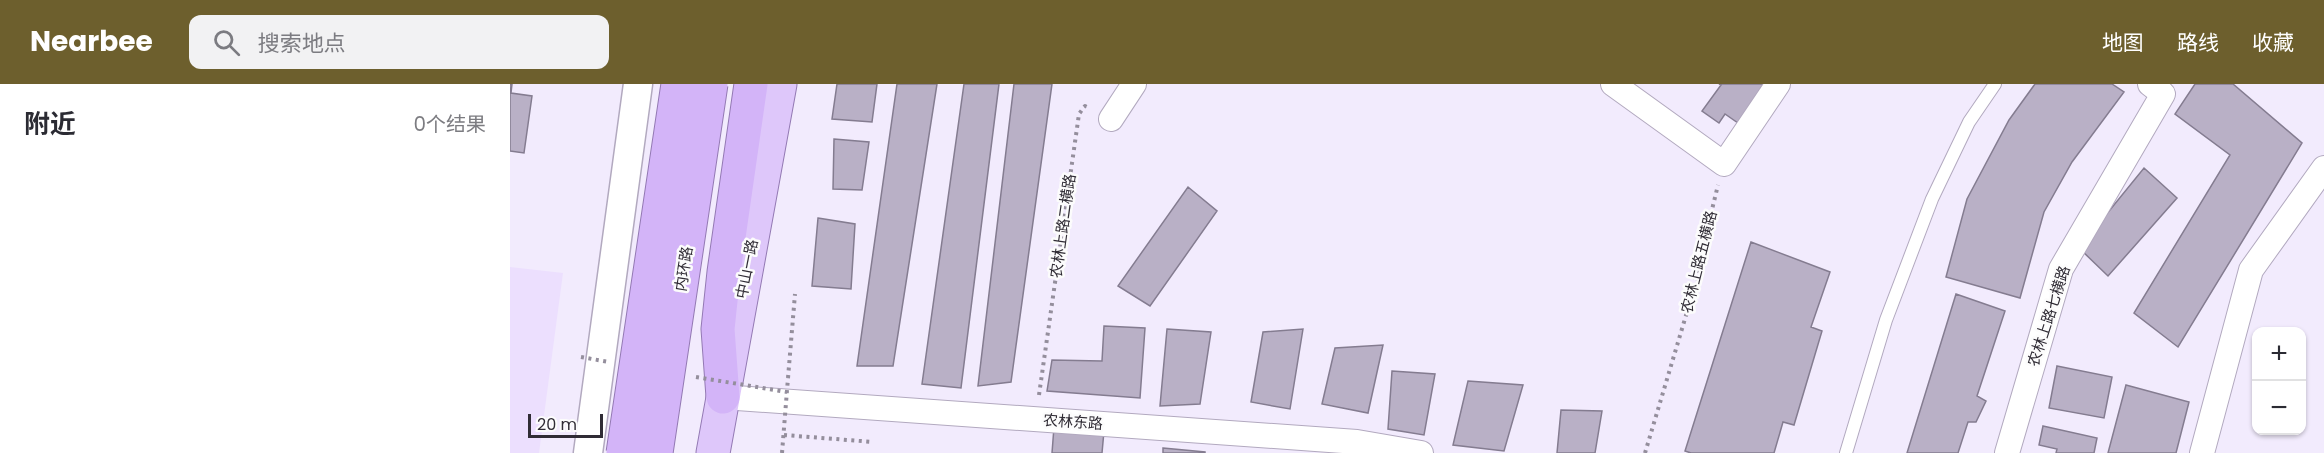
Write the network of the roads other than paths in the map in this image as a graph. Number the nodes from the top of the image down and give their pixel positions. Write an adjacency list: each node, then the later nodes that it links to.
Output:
1 (638, 84): 16 (street)
2 (678, 84): 15 (highway, bridge)
3 (688, 84): 15 (main road)
4 (711, 84): 17 (highway, 内环路, bridge)
5 (751, 84): 14 (highway)
6 (780, 84): 14 (main road, 中山一路)
7 (1134, 84): 12 (street)
8 (1613, 84): 9 (street)
9 (1778, 84)
10 (1995, 84): 20 (lane)
11 (2157, 89): 21 (street, 农林上路七横路)
12 (1112, 119)
13 (2324, 168): 22 (street)
14 (723, 397): 18 (main road, 中山一路); 19 (street, 农林东路)
15 (626, 452)
16 (588, 453)
17 (656, 453)
18 (713, 453)
19 (1421, 453)
20 (1846, 453)
21 (2007, 453)
22 (2202, 453)

